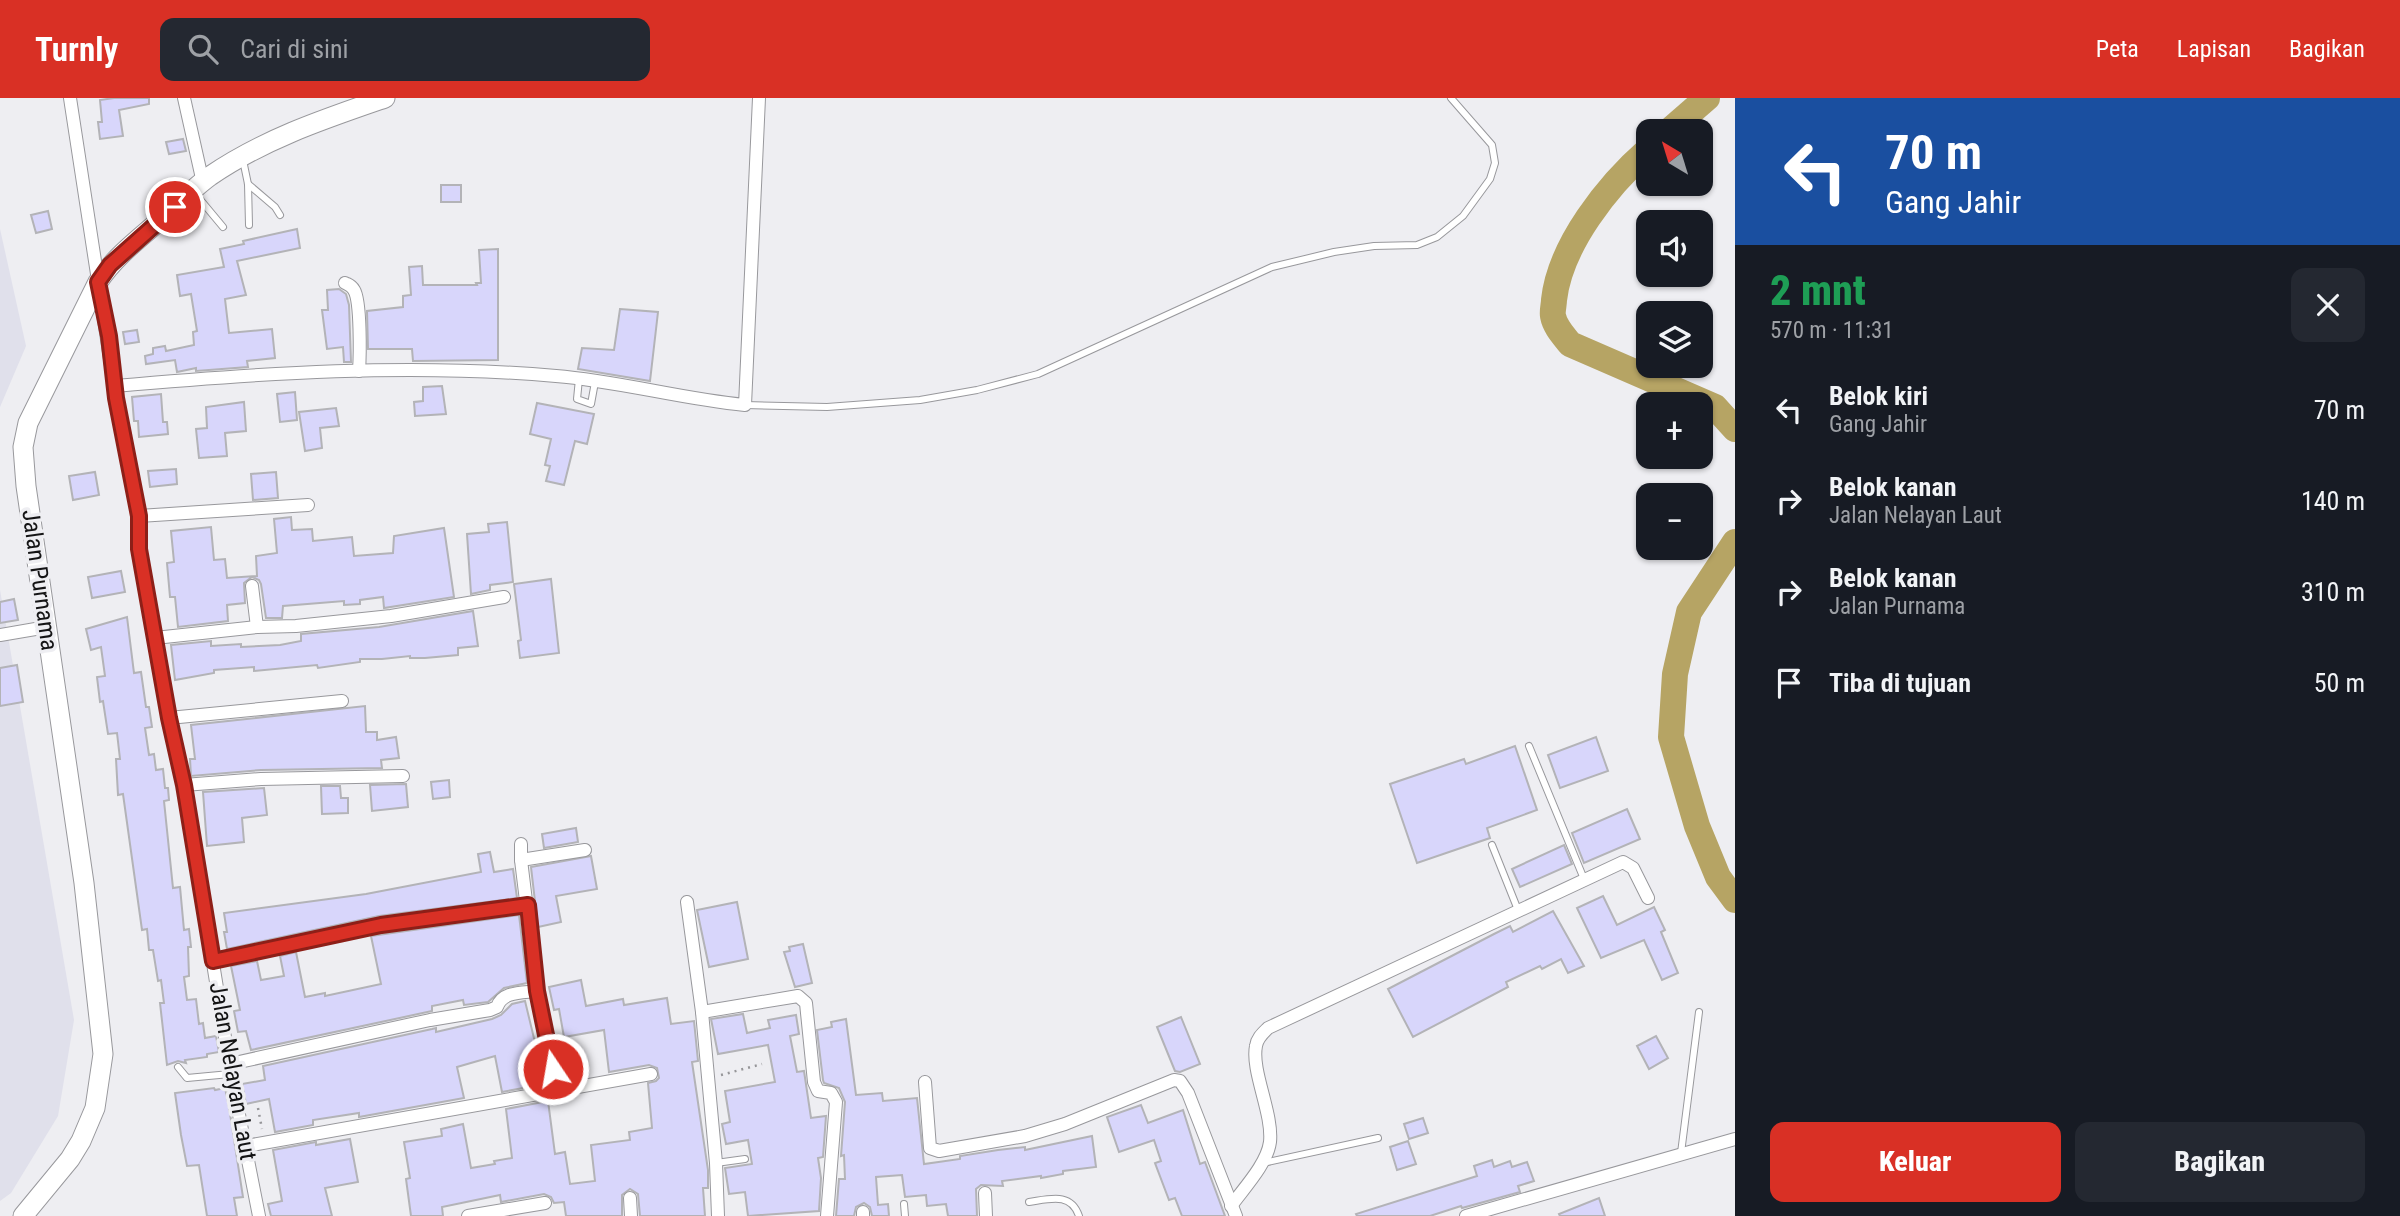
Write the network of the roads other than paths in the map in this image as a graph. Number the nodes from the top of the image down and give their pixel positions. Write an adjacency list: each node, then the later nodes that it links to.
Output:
1 (70, 98): 12 (street, Jalan Nelayan Laut)
2 (184, 98): 8 (street)
3 (385, 98): 6 (main road, Jalan Purnama)
4 (758, 98): 18 (street)
5 (1451, 98): 18 (lane)
6 (243, 157): 7 (lane); 8 (main road, Jalan Purnama)
7 (248, 184): 9 (lane); 10 (lane)
8 (198, 187): 11 (lane); 12 (main road, Jalan Purnama)
9 (280, 215)
10 (249, 225)
11 (223, 227)
12 (98, 282): 17 (street, Jalan Nelayan Laut); 23 (main road, Jalan Purnama)
13 (345, 283): 14 (street)
14 (359, 371): 15 (street); 17 (street)
15 (579, 379): 16 (street); 16 (lane)
16 (595, 382): 18 (street)
17 (115, 386): 20 (street, Jalan Nelayan Laut)
18 (745, 405)
19 (308, 505): 20 (street)
20 (139, 516): 26 (street, Jalan Nelayan Laut)
21 (252, 586): 24 (street)
22 (504, 597): 24 (street)
23 (47, 627): 25 (street); 63 (main road, Jalan Purnama)
24 (257, 627): 26 (street)
25 (0, 635)
26 (155, 638): 28 (street, Jalan Nelayan Laut)
27 (342, 701): 28 (street)
28 (169, 718): 31 (street, Jalan Nelayan Laut)
29 (1529, 746): 36 (lane)
30 (403, 776): 31 (street)
31 (184, 785): 41 (street, Jalan Nelayan Laut)
32 (521, 844): 35 (street)
33 (1492, 845): 40 (lane)
34 (585, 850): 35 (street)
35 (521, 860): 39 (street)
36 (1584, 879): 37 (street); 40 (street)
37 (1648, 898)
38 (687, 902): 43 (street)
39 (528, 905): 41 (street); 42 (street)
40 (1518, 910): 56 (street)
41 (213, 961): 46 (street, Jalan Nelayan Laut)
42 (537, 991): 46 (street); 49 (street)
43 (702, 1012): 55 (street); 68 (street)
44 (1699, 1012): 53 (lane)
45 (178, 1068): 46 (lane)
46 (230, 1069): 52 (street, Jalan Nelayan Laut)
47 (651, 1074): 49 (street)
48 (925, 1082): 62 (street)
49 (558, 1091): 52 (street)
50 (1378, 1138): 56 (lane)
51 (1735, 1139): 53 (street)
52 (246, 1146): 64 (street, Jalan Nelayan Laut)
53 (1681, 1153): 72 (street)
54 (745, 1159): 55 (lane)
55 (716, 1163): 67 (street)
56 (1261, 1164): 62 (street)
57 (985, 1193): 70 (street)
58 (631, 1198): 66 (street)
59 (1030, 1202): 71 (lane)
60 (545, 1203): 65 (street)
61 (904, 1204): 69 (lane)
62 (1233, 1211)
63 (23, 1216)
64 (258, 1216)
65 (468, 1216)
66 (631, 1216)
67 (718, 1216)
68 (827, 1216)
69 (905, 1216)
70 (986, 1216)
71 (1079, 1216)
72 (1466, 1216)

